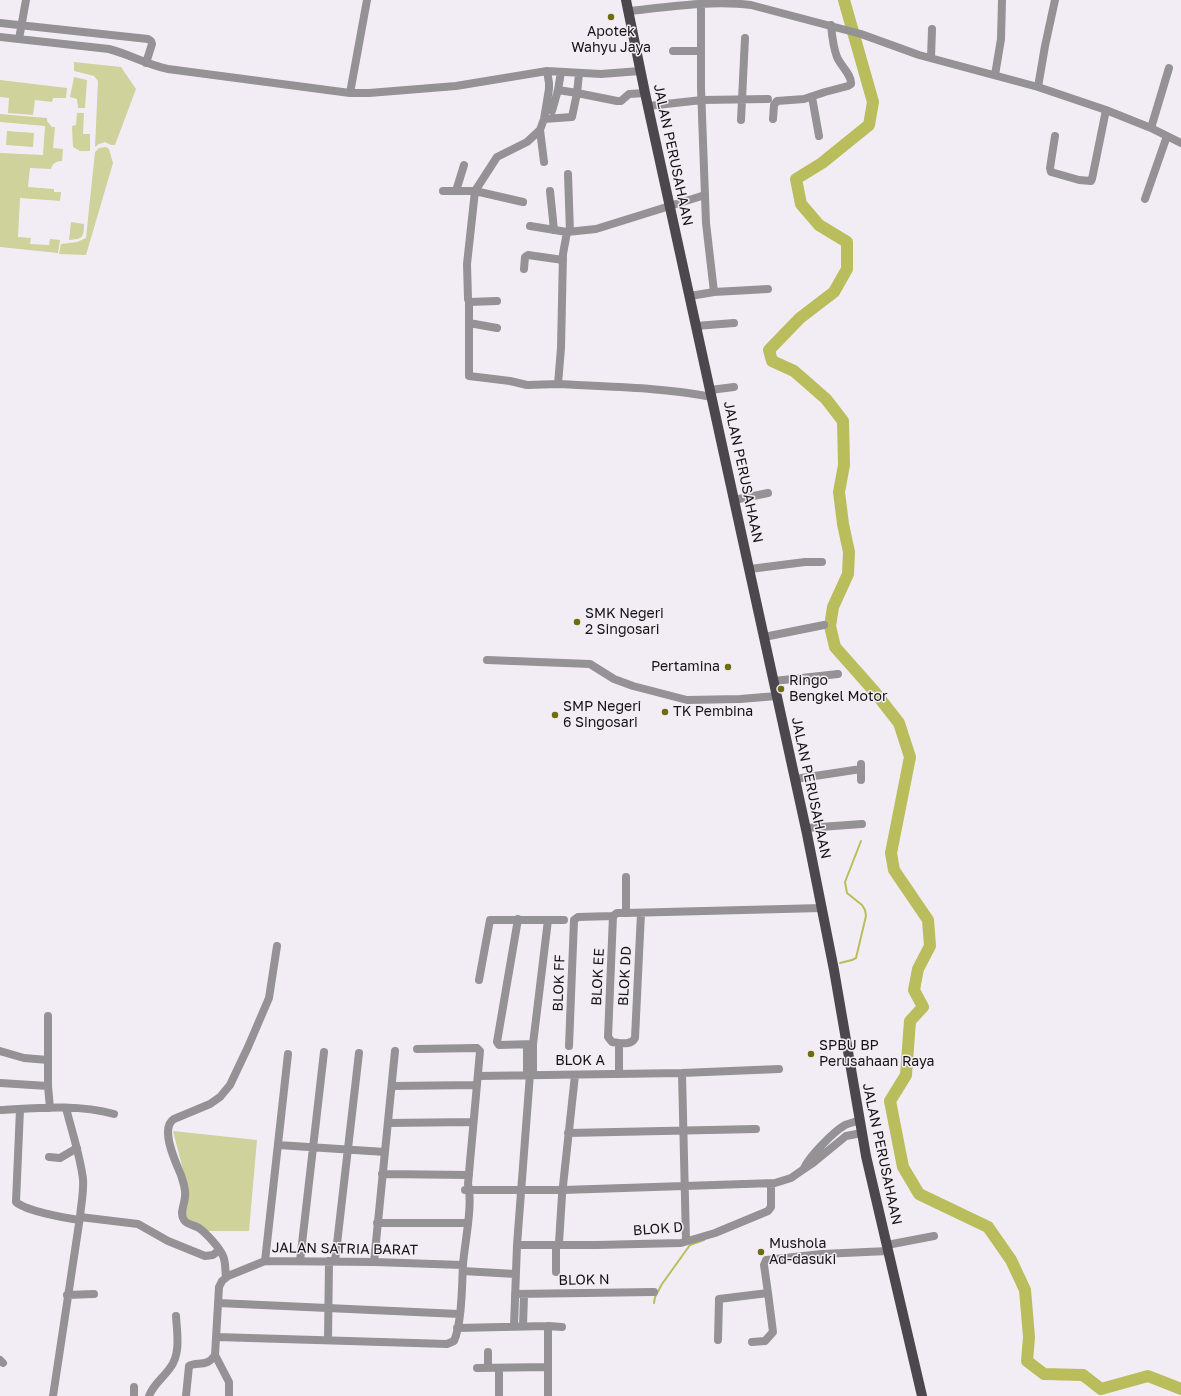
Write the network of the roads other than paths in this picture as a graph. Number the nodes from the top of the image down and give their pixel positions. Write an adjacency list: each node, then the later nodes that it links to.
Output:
1 (26, 0): 9 (street)
2 (367, 0): 27 (street)
3 (626, 0): 7 (main road, JALAN PERUSAHAAN)
4 (1002, 0): 24 (street)
5 (1055, 0): 25 (street)
6 (706, 3): 7 (street); 10 (street); 16 (street)
7 (629, 11): 21 (main road, JALAN PERUSAHAAN)
8 (0, 23): 9 (street)
9 (21, 26): 14 (street); 18 (street)
10 (835, 27): 17 (street); 30 (street)
11 (932, 29): 17 (street)
12 (0, 37): 14 (street)
13 (745, 38): 33 (street)
14 (19, 39): 18 (street)
15 (673, 50): 16 (street)
16 (701, 51): 32 (street)
17 (931, 58): 24 (street)
18 (146, 63): 27 (street)
19 (1169, 68): 40 (street)
20 (547, 71): 22 (street); 27 (street); 37 (street)
21 (640, 71): 23 (street); 29 (main road, JALAN PERUSAHAAN)
22 (561, 72): 23 (street); 26 (street)
23 (579, 74): 28 (street)
24 (995, 75): 25 (street)
25 (1038, 87): 35 (street)
26 (558, 90): 28 (street); 36 (street)
27 (350, 93)
28 (577, 93): 29 (street); 37 (street)
29 (645, 93): 34 (main road, JALAN PERUSAHAAN)
30 (812, 97): 38 (street); 42 (street)
31 (768, 99): 33 (street)
32 (702, 100): 33 (street); 34 (street); 53 (street)
33 (742, 100): 39 (street)
34 (648, 106): 56 (main road, JALAN PERUSAHAAN)
35 (1106, 110): 40 (street); 43 (street)
36 (552, 111)
37 (544, 119): 41 (street)
38 (773, 119)
39 (741, 120)
40 (1151, 128): 44 (street)
41 (540, 130): 46 (street); 51 (street)
42 (819, 136)
43 (1055, 136)
44 (1166, 136): 45 (street); 54 (street)
45 (1181, 142)
46 (544, 162)
47 (464, 165): 50 (street)
48 (568, 174): 59 (street)
49 (443, 191): 50 (street)
50 (456, 191): 51 (street)
51 (476, 191): 55 (street); 66 (street)
52 (550, 191): 58 (street)
53 (706, 195): 56 (street); 63 (street)
54 (1144, 199)
55 (523, 202)
56 (670, 205): 59 (street); 64 (main road, JALAN PERUSAHAAN)
57 (530, 226): 58 (street)
58 (554, 230): 59 (street)
59 (568, 232): 60 (street)
60 (563, 260): 61 (street); 71 (street)
61 (524, 269)
62 (768, 289): 63 (street)
63 (714, 292): 64 (street)
64 (690, 296): 69 (main road, JALAN PERUSAHAAN)
65 (497, 300): 66 (street)
66 (469, 302): 68 (street)
67 (734, 323): 69 (street)
68 (470, 324): 70 (street); 71 (street)
69 (696, 326): 73 (main road, JALAN PERUSAHAAN)
70 (497, 328)
71 (558, 384): 73 (street)
72 (734, 387): 73 (street)
73 (711, 393): 75 (main road, JALAN PERUSAHAAN)
74 (768, 493): 75 (street)
75 (734, 500): 77 (main road, JALAN PERUSAHAAN)
76 (822, 562): 77 (street)
77 (750, 569): 79 (main road, JALAN PERUSAHAAN)
78 (824, 625): 79 (street)
79 (764, 637): 82 (main road, JALAN PERUSAHAAN)
80 (487, 660): 83 (street)
81 (838, 674): 82 (street)
82 (774, 681): 83 (main road, JALAN PERUSAHAAN)
83 (777, 696): 84 (main road, JALAN PERUSAHAAN)
84 (795, 779): 85 (street); 87 (main road, JALAN PERUSAHAAN)
85 (861, 780)
86 (862, 824): 87 (street)
87 (806, 828): 89 (main road, JALAN PERUSAHAAN)
88 (626, 877): 91 (street)
89 (822, 908): 90 (street); 124 (main road, JALAN PERUSAHAAN)
90 (641, 912): 91 (street); 99 (street, BLOK DD)
91 (626, 913): 92 (street)
92 (614, 916): 99 (street, BLOK EE); 101 (street, BLOK FF)
93 (518, 919): 94 (street); 97 (street); 100 (street)
94 (548, 920): 95 (street); 100 (street)
95 (564, 920)
96 (277, 946): 153 (street)
97 (479, 980)
98 (48, 1016): 108 (street)
99 (619, 1043): 112 (street)
100 (530, 1044): 111 (street)
101 (569, 1046)
102 (417, 1049): 114 (street)
103 (0, 1051): 108 (street)
104 (395, 1051): 118 (street)
105 (324, 1052): 132 (street)
106 (359, 1053): 134 (street)
107 (288, 1054): 131 (street)
108 (48, 1060): 117 (street)
109 (778, 1069): 110 (street, BLOK A)
110 (682, 1073): 112 (street, BLOK A); 128 (street)
111 (530, 1074): 113 (street, BLOK A); 114 (street, BLOK A); 143 (street)
112 (619, 1074): 113 (street, BLOK A)
113 (574, 1075): 129 (street)
114 (478, 1076): 116 (street)
115 (0, 1083): 117 (street)
116 (477, 1085): 118 (street); 125 (street)
117 (48, 1086): 119 (street)
118 (392, 1086): 126 (street)
119 (50, 1108): 120 (street); 121 (street)
120 (66, 1108): 123 (street); 133 (street)
121 (20, 1109): 122 (street); 145 (street)
122 (0, 1110)
123 (114, 1114)
124 (860, 1120): 130 (main road, JALAN PERUSAHAAN); 137 (street)
125 (473, 1122): 126 (street); 139 (street)
126 (388, 1123): 135 (street)
127 (756, 1129): 128 (street)
128 (683, 1130): 129 (street); 141 (street)
129 (568, 1133): 144 (street)
130 (862, 1133): 137 (street); 152 (main road, JALAN PERUSAHAAN)
131 (278, 1145): 132 (street); 154 (street)
132 (313, 1147): 134 (street); 155 (street)
133 (77, 1148): 136 (street); 145 (street)
134 (348, 1149): 135 (street); 156 (street)
135 (385, 1152): 138 (street)
136 (49, 1157)
137 (804, 1169): 140 (street)
138 (382, 1174): 139 (street); 146 (street)
139 (469, 1175): 142 (street)
140 (771, 1184): 141 (street); 149 (street, BLOK D)
141 (685, 1186): 144 (street); 149 (street)
142 (467, 1188): 143 (street); 147 (street)
143 (522, 1190): 144 (street); 150 (street)
144 (563, 1190): 151 (street)
145 (80, 1219): 153 (street); 167 (street)
146 (377, 1223): 147 (street); 157 (street)
147 (465, 1224): 158 (street)
148 (934, 1236): 152 (street)
149 (686, 1241): 151 (street, BLOK D)
150 (517, 1245): 151 (street, BLOK D); 161 (street)
151 (558, 1245): 159 (street)
152 (887, 1248): 163 (street); 195 (main road, JALAN PERUSAHAAN)
153 (221, 1253): 160 (street)
154 (265, 1261): 155 (street, JALAN SATRIA BARAT); 160 (street, JALAN SATRIA BARAT)
155 (300, 1261): 156 (street, JALAN SATRIA BARAT)
156 (332, 1261): 157 (street, JALAN SATRIA BARAT); 169 (street)
157 (374, 1262): 158 (street, JALAN SATRIA BARAT)
158 (463, 1268): 161 (street, JALAN SATRIA BARAT); 170 (street)
159 (556, 1272)
160 (226, 1274): 168 (street)
161 (515, 1274): 165 (street)
162 (654, 1292): 166 (street, BLOK N)
163 (768, 1293): 179 (street); 180 (street)
164 (94, 1294): 167 (street)
165 (515, 1294): 166 (street, BLOK N); 172 (street)
166 (524, 1294): 173 (street)
167 (67, 1295): 188 (street)
168 (218, 1303): 169 (street); 177 (street)
169 (327, 1307): 170 (street); 178 (street)
170 (459, 1314): 176 (street)
171 (176, 1316): 190 (street)
172 (514, 1326): 173 (street); 176 (street)
173 (523, 1326): 174 (street)
174 (548, 1326): 175 (street); 183 (street)
175 (562, 1326)
176 (457, 1328): 178 (street)
177 (217, 1336): 178 (street); 182 (street)
178 (328, 1340)
179 (718, 1340)
180 (752, 1342)
181 (488, 1352): 185 (street)
182 (215, 1355): 191 (street); 192 (street)
183 (548, 1367): 186 (street); 194 (street)
184 (477, 1368): 185 (street)
185 (488, 1368): 186 (street)
186 (499, 1368): 193 (street)
187 (134, 1387): 189 (street)
188 (53, 1396)
189 (134, 1396)
190 (149, 1396)
191 (186, 1396)
192 (229, 1396)
193 (499, 1396)
194 (548, 1396)
195 (922, 1396)

